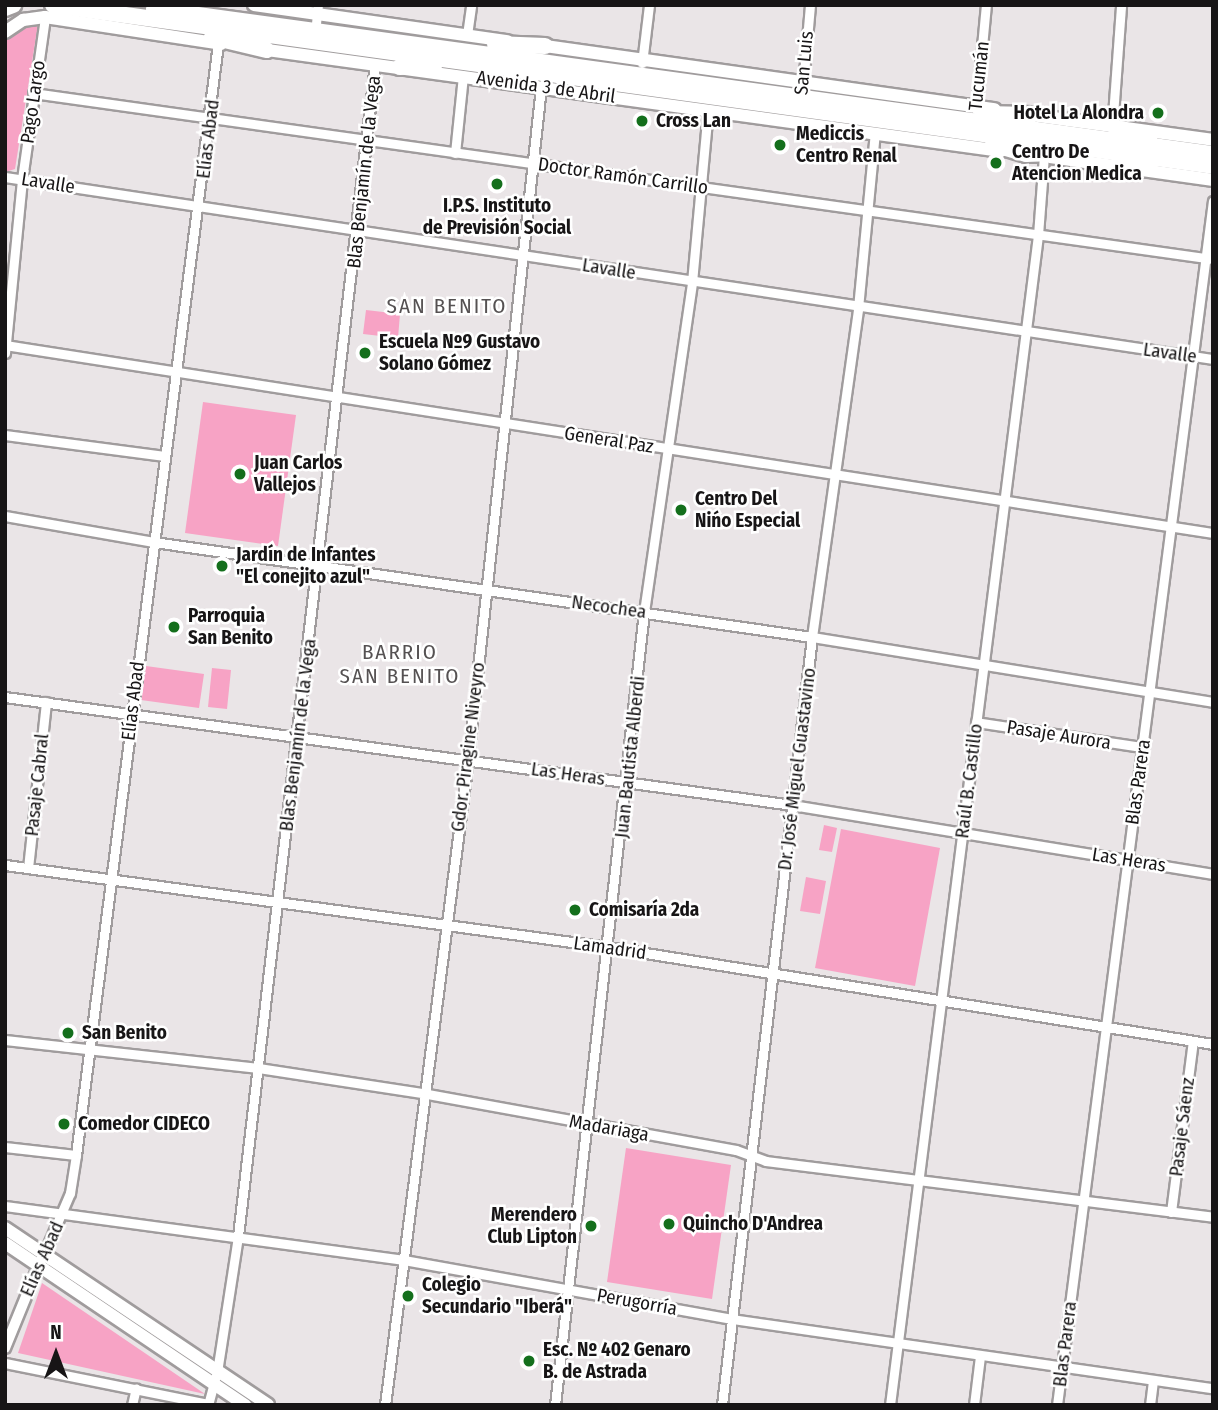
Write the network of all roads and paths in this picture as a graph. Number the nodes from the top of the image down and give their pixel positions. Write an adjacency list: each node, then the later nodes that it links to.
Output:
1 (13, 5): 10 (highway)
2 (128, 5): 13 (highway, Avenida 3 de Abril)
3 (190, 5): 13 (highway)
4 (471, 5): 15 (street)
5 (649, 5): 24 (street)
6 (810, 5): 26 (street, San Luis)
7 (986, 5): 31 (street, Tucumán)
8 (1121, 5): 34 (street)
9 (261, 6): 13 (main road, Avenida 3 de Abril)
10 (5, 8)
11 (49, 11): 12 (highway, Avenida 3 de Abril); 14 (main road); 17 (main road, Avenida 3 de Abril); 25 (street, Pago Largo)
12 (101, 12): 13 (highway, Avenida 3 de Abril); 19 (highway)
13 (314, 28): 15 (main road, Avenida 3 de Abril); 16 (highway, Avenida 3 de Abril); 19 (main road, Avenida 3 de Abril); 20 (main road, Avenida 3 de Abril); 23 (highway, Avenida 3 de Abril)
14 (5, 32)
15 (467, 35): 18 (main road, Avenida 3 de Abril)
16 (384, 37): 18 (highway); 24 (highway, Avenida 3 de Abril)
17 (218, 43): 19 (main road, Avenida 3 de Abril); 29 (street, Elías Abad)
18 (545, 46): 24 (main road, Avenida 3 de Abril)
19 (266, 50)
20 (375, 64): 21 (main road, Avenida 3 de Abril); 33 (street, Blas Benjamín de la Vega)
21 (400, 67): 22 (main road, Avenida 3 de Abril); 23 (highway)
22 (463, 76): 23 (main road, Avenida 3 de Abril); 35 (street)
23 (543, 79): 24 (highway, Avenida 3 de Abril); 39 (street, Gdor. Piragine Niveyro)
24 (640, 80): 26 (highway, Avenida 3 de Abril); 27 (main road, Avenida 3 de Abril)
25 (33, 93): 29 (street, Doctor Ramón Carrillo); 42 (street, Pago Largo)
26 (801, 102): 27 (main road, Avenida 3 de Abril); 30 (highway, Avenida 3 de Abril); 31 (main road, Avenida 3 de Abril)
27 (708, 110): 44 (street, Juan Bautista Alberdi)
28 (1031, 115): 31 (highway); 34 (main road, Avenida 3 de Abril)
29 (211, 116): 33 (street, Doctor Ramón Carrillo); 46 (street, Elías Abad)
30 (873, 119): 31 (highway); 31 (highway); 47 (street, Dr. José Miguel Guastavino)
31 (974, 127): 34 (highway, Avenida 3 de Abril); 37 (highway)
32 (1213, 140): 34 (main road, Avenida 3 de Abril)
33 (368, 141): 35 (street, Doctor Ramón Carrillo); 48 (street, Blas Benjamín de la Vega)
34 (1112, 148): 36 (highway); 37 (highway); 38 (main road, Avenida 3 de Abril); 40 (highway); 43 (main road, Avenida 3 de Abril)
35 (455, 152): 39 (street, Doctor Ramón Carrillo)
36 (1213, 153)
37 (1026, 154): 38 (main road, Avenida 3 de Abril)
38 (1044, 156): 49 (street, Raúl B. Castillo)
39 (535, 163): 44 (street, Doctor Ramón Carrillo); 50 (street, Gdor. Piragine Niveyro)
40 (1213, 168)
41 (5, 177): 42 (street, Lavalle)
42 (22, 179): 46 (street, Lavalle); 55 (street, Pago Largo)
43 (1213, 180)
44 (703, 187): 47 (street, Doctor Ramón Carrillo); 52 (street, Juan Bautista Alberdi)
45 (1213, 201): 51 (street, Blas Parera)
46 (200, 206): 48 (street, Lavalle); 58 (street, Elías Abad)
47 (865, 209): 49 (street, Doctor Ramón Carrillo); 53 (street, Dr. José Miguel Guastavino)
48 (358, 229): 50 (street, Lavalle); 59 (street, Blas Benjamín de la Vega)
49 (1038, 235): 51 (street, Doctor Ramón Carrillo); 54 (street, Raúl B. Castillo)
50 (525, 255): 52 (street, Lavalle); 60 (street, Gdor. Piragine Niveyro)
51 (1209, 259): 56 (street, Blas Parera)
52 (692, 282): 53 (street, Lavalle); 62 (street, Juan Bautista Alberdi)
53 (858, 308): 54 (street, Lavalle); 64 (street, Dr. José Miguel Guastavino)
54 (1024, 332): 56 (street, Lavalle); 65 (street, Raúl B. Castillo)
55 (6, 348): 58 (street, General Paz)
56 (1194, 356): 57 (street, Lavalle); 67 (street, Blas Parera)
57 (1213, 359)
58 (177, 372): 59 (street, General Paz); 63 (street, Elías Abad)
59 (339, 398): 60 (street, General Paz); 70 (street, Blas Benjamín de la Vega)
60 (505, 423): 62 (street, General Paz); 71 (street, Gdor. Piragine Niveyro)
61 (5, 435): 63 (street)
62 (667, 449): 64 (street, General Paz); 72 (street, Juan Bautista Alberdi)
63 (164, 456): 69 (street, Elías Abad)
64 (834, 475): 65 (street, General Paz); 73 (street, Dr. José Miguel Guastavino)
65 (1002, 499): 67 (street, General Paz); 74 (street, Raúl B. Castillo)
66 (5, 516): 69 (street, Necochea)
67 (1170, 526): 68 (street, General Paz); 75 (street, Blas Parera)
68 (1213, 533)
69 (153, 542): 70 (street, Necochea); 79 (street, Elías Abad)
70 (317, 566): 71 (street, Necochea); 81 (street, Blas Benjamín de la Vega)
71 (486, 589): 72 (street, Necochea); 83 (street, Gdor. Piragine Niveyro)
72 (644, 612): 73 (street, Necochea); 84 (street, Juan Bautista Alberdi)
73 (812, 637): 74 (street, Necochea); 85 (street, Dr. José Miguel Guastavino)
74 (983, 665): 75 (street, Necochea); 80 (street, Raúl B. Castillo)
75 (1150, 692): 78 (street, Necochea); 82 (street, Blas Parera)
76 (5, 697): 77 (street, Las Heras)
77 (46, 702): 79 (street, Las Heras); 89 (street, Pasaje Cabral)
78 (1213, 702)
79 (131, 714): 81 (street, Las Heras); 91 (street, Elías Abad)
80 (976, 722): 82 (street, Pasaje Aurora); 86 (street, Raúl B. Castillo)
81 (297, 737): 83 (street, Las Heras); 92 (street, Blas Benjamín de la Vega)
82 (1142, 747): 87 (street, Blas Parera)
83 (468, 760): 84 (street, Las Heras); 93 (street, Gdor. Piragine Niveyro)
84 (628, 783): 85 (street, Las Heras); 94 (street, Juan Bautista Alberdi)
85 (792, 805): 86 (street, Las Heras); 95 (street, Dr. José Miguel Guastavino)
86 (963, 833): 87 (street, Las Heras); 96 (street, Raúl B. Castillo)
87 (1127, 860): 90 (street, Las Heras); 97 (street, Blas Parera)
88 (5, 865): 89 (street, Lamadrid)
89 (28, 868): 91 (street, Lamadrid)
90 (1213, 874)
91 (111, 879): 92 (street, Lamadrid); 101 (street, Elías Abad)
92 (279, 901): 93 (street, Lamadrid); 102 (street, Blas Benjamín de la Vega)
93 (446, 925): 94 (street, Lamadrid); 103 (street, Gdor. Piragine Niveyro)
94 (608, 947): 95 (street, Lamadrid); 104 (street, Juan Bautista Alberdi)
95 (775, 973): 96 (street, Lamadrid); 107 (street, Dr. José Miguel Guastavino)
96 (939, 1002): 97 (street, Lamadrid); 108 (street, Raúl B. Castillo)
97 (1104, 1029): 99 (street, Lamadrid); 109 (street, Blas Parera)
98 (5, 1040): 101 (street, Madariaga)
99 (1193, 1041): 100 (street, Lamadrid); 112 (street, Pasaje Sáenz)
100 (1213, 1044)
101 (89, 1050): 102 (street, Madariaga); 106 (street, Elías Abad)
102 (258, 1068): 103 (street, Madariaga); 115 (street, Blas Benjamín de la Vega)
103 (422, 1093): 104 (street, Madariaga); 117 (street, Gdor. Piragine Niveyro)
104 (587, 1124): 107 (street, Madariaga); 119 (street, Juan Bautista Alberdi)
105 (5, 1147): 106 (street)
106 (76, 1155): 111 (street, Elías Abad)
107 (751, 1156): 108 (street, Madariaga); 120 (street, Dr. José Miguel Guastavino)
108 (917, 1181): 109 (street, Madariaga); 121 (street, Raúl B. Castillo)
109 (1083, 1201): 112 (street, Madariaga); 125 (street, Blas Parera)
110 (5, 1206): 111 (street, Perugorría)
111 (63, 1211): 115 (street, Perugorría); 118 (street, Elías Abad)
112 (1171, 1212): 113 (street, Madariaga)
113 (1213, 1217)
114 (5, 1228): 118 (main road)
115 (238, 1236): 117 (street, Perugorría); 126 (street, Blas Benjamín de la Vega)
116 (5, 1244): 118 (main road)
117 (404, 1260): 119 (street, Perugorría); 134 (street, Gdor. Piragine Niveyro)
118 (41, 1262): 122 (street, Elías Abad); 126 (main road)
119 (569, 1291): 120 (street, Perugorría); 135 (street, Juan Bautista Alberdi)
120 (732, 1319): 121 (street, Perugorría); 136 (street, Dr. José Miguel Guastavino)
121 (898, 1344): 123 (street, Perugorría); 137 (street, Raúl B. Castillo)
122 (5, 1348)
123 (980, 1356): 125 (street, Perugorría); 138 (street)
124 (5, 1363): 128 (street)
125 (1062, 1368): 127 (street, Perugorría); 139 (street, Blas Parera)
126 (215, 1378): 130 (street, Blas Benjamín de la Vega); 132 (main road); 133 (main road)
127 (1153, 1380): 129 (street, Perugorría); 140 (street)
128 (136, 1388): 130 (street); 131 (street)
129 (1213, 1388)
130 (208, 1404)
131 (132, 1405)
132 (244, 1405)
133 (268, 1405)
134 (385, 1405)
135 (555, 1405)
136 (722, 1405)
137 (890, 1405)
138 (974, 1405)
139 (1057, 1405)
140 (1150, 1405)

